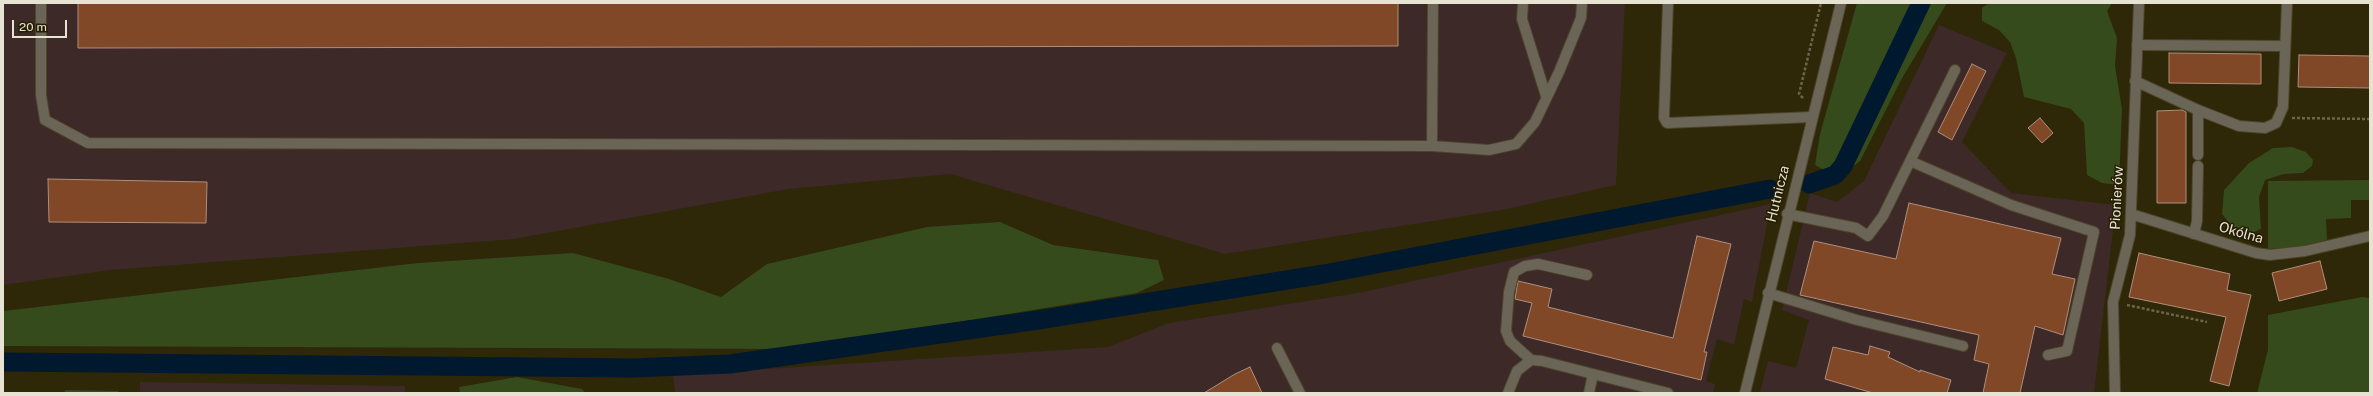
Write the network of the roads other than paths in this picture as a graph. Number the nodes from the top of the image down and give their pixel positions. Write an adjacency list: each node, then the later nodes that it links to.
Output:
1 (41, 3): 16 (street)
2 (1433, 3): 16 (street)
3 (1523, 3): 13 (street)
4 (1582, 3): 13 (street)
5 (1668, 3): 15 (street)
6 (1841, 3): 15 (street, Hutnicza)
7 (2139, 3): 9 (street, Pionierów)
8 (2287, 3): 10 (street)
9 (2137, 45): 10 (street); 12 (street, Pionierów)
10 (2285, 46): 14 (street)
11 (1955, 70): 18 (street)
12 (2135, 81): 14 (street); 21 (street, Pionierów)
13 (1546, 96): 16 (street)
14 (2198, 110): 17 (street)
15 (1813, 113): 20 (street, Hutnicza)
16 (1432, 146)
17 (2198, 155)
18 (1910, 161): 20 (street); 28 (street)
19 (2198, 166): 22 (street)
20 (1787, 214): 25 (street, Hutnicza)
21 (2131, 214): 22 (street, Okólna); 36 (street, Pionierów)
22 (2194, 234): 23 (street, Okólna)
23 (2370, 236)
24 (1588, 275): 29 (street)
25 (1768, 293): 26 (street); 35 (street, Hutnicza)
26 (1963, 346)
27 (1277, 348): 31 (street)
28 (2048, 355)
29 (1531, 360): 30 (street); 32 (street)
30 (1593, 374): 33 (street); 34 (street)
31 (1300, 393)
32 (1508, 393)
33 (1589, 393)
34 (1668, 393)
35 (1745, 393)
36 (2115, 393)

